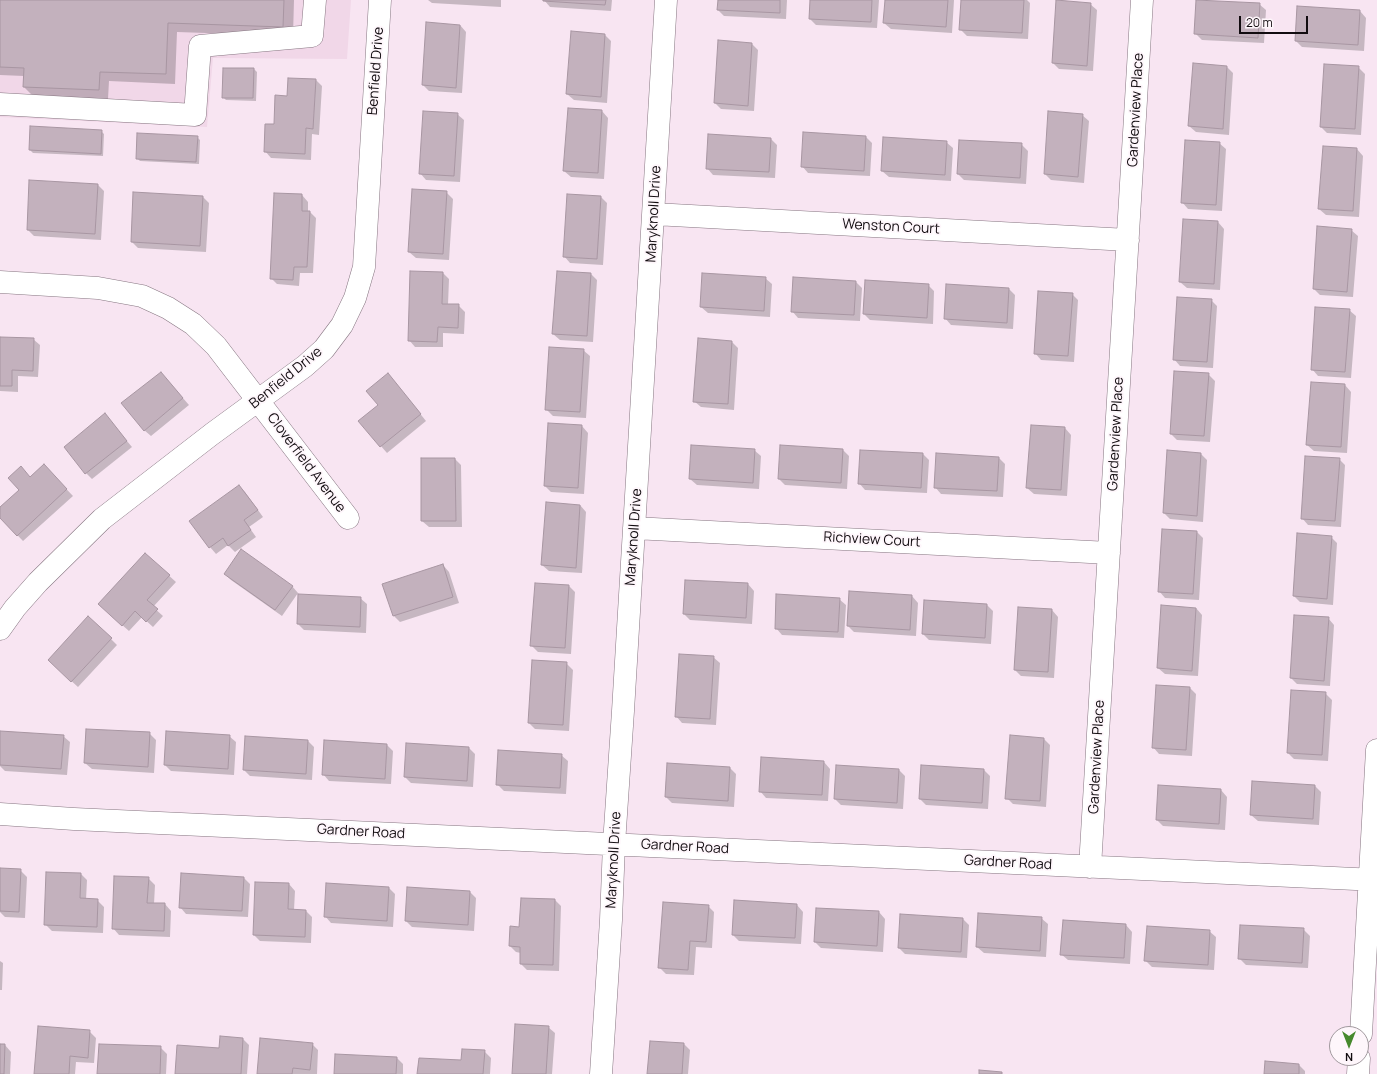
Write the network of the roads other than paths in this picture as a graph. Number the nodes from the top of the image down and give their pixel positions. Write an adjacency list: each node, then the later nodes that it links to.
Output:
1 (315, 0): 5 (street)
2 (380, 0): 9 (street, Benfield Drive)
3 (666, 0): 6 (street, Maryknoll Drive)
4 (1142, 0): 7 (street, Gardenview Place)
5 (0, 104)
6 (654, 214): 7 (street, Wenston Court); 11 (street, Maryknoll Drive)
7 (1128, 240): 12 (street, Gardenview Place)
8 (0, 282): 9 (street, Cloverfield Avenue)
9 (258, 401): 10 (street, Cloverfield Avenue); 13 (street, Benfield Drive)
10 (348, 518)
11 (634, 528): 12 (street, Richview Court); 16 (street, Maryknoll Drive)
12 (1109, 553): 17 (street, Gardenview Place)
13 (0, 629)
14 (1377, 750): 18 (street)
15 (0, 814): 16 (street, Gardner Road)
16 (614, 844): 17 (street, Gardner Road); 20 (street, Maryknoll Drive)
17 (1090, 867): 18 (street, Gardner Road)
18 (1373, 880): 19 (street)
19 (1362, 1026)
20 (601, 1074)

